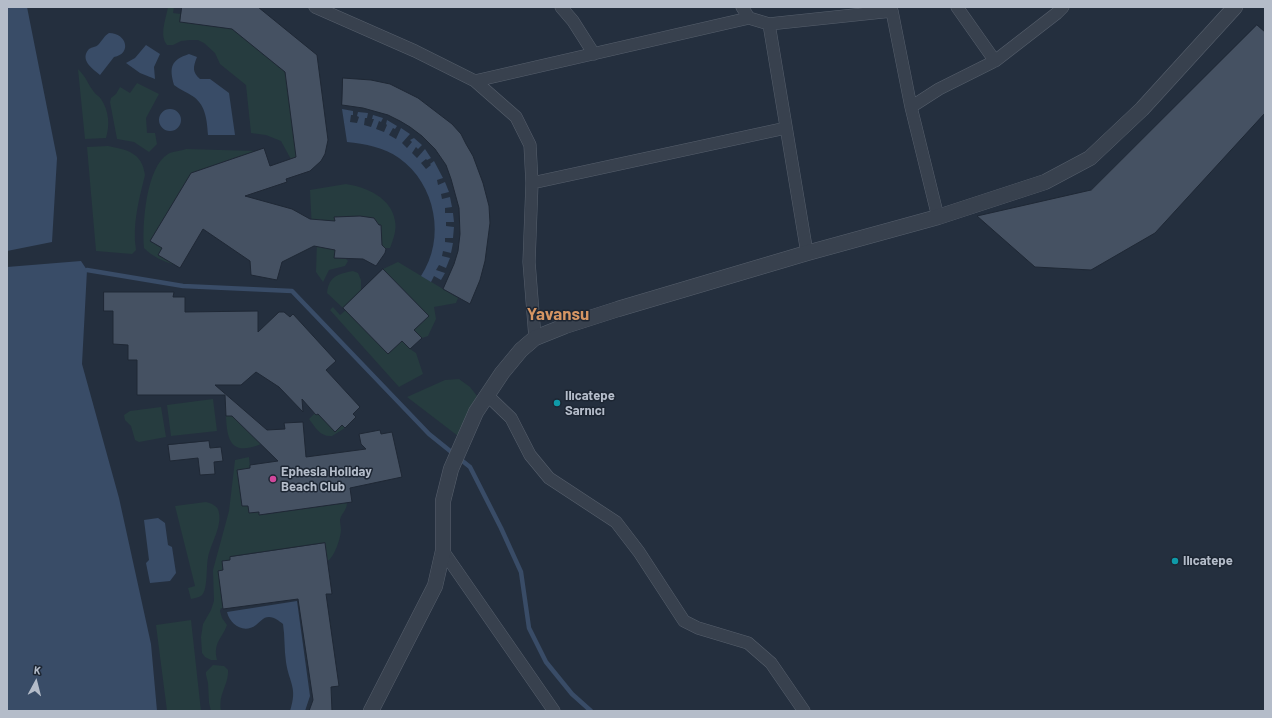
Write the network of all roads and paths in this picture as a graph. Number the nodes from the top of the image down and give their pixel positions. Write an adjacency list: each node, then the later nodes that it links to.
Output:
1 (315, 7): 12 (street)
2 (561, 7): 10 (street)
3 (742, 7): 8 (street)
4 (957, 7): 11 (street)
5 (1063, 7): 11 (street)
6 (1235, 7): 16 (street)
7 (888, 9): 9 (street); 13 (street)
8 (749, 18): 9 (street); 10 (street)
9 (769, 24): 14 (street)
10 (594, 54): 12 (street)
11 (995, 61): 13 (street)
12 (475, 81): 15 (street)
13 (911, 107): 16 (street)
14 (786, 128): 15 (street); 17 (street)
15 (532, 183): 18 (street)
16 (938, 217): 17 (street)
17 (807, 253): 18 (street)
18 (534, 338): 19 (street)
19 (487, 395): 20 (street); 23 (street)
20 (443, 551): 21 (street); 22 (street)
21 (371, 711)
22 (554, 711)
23 (804, 711)

